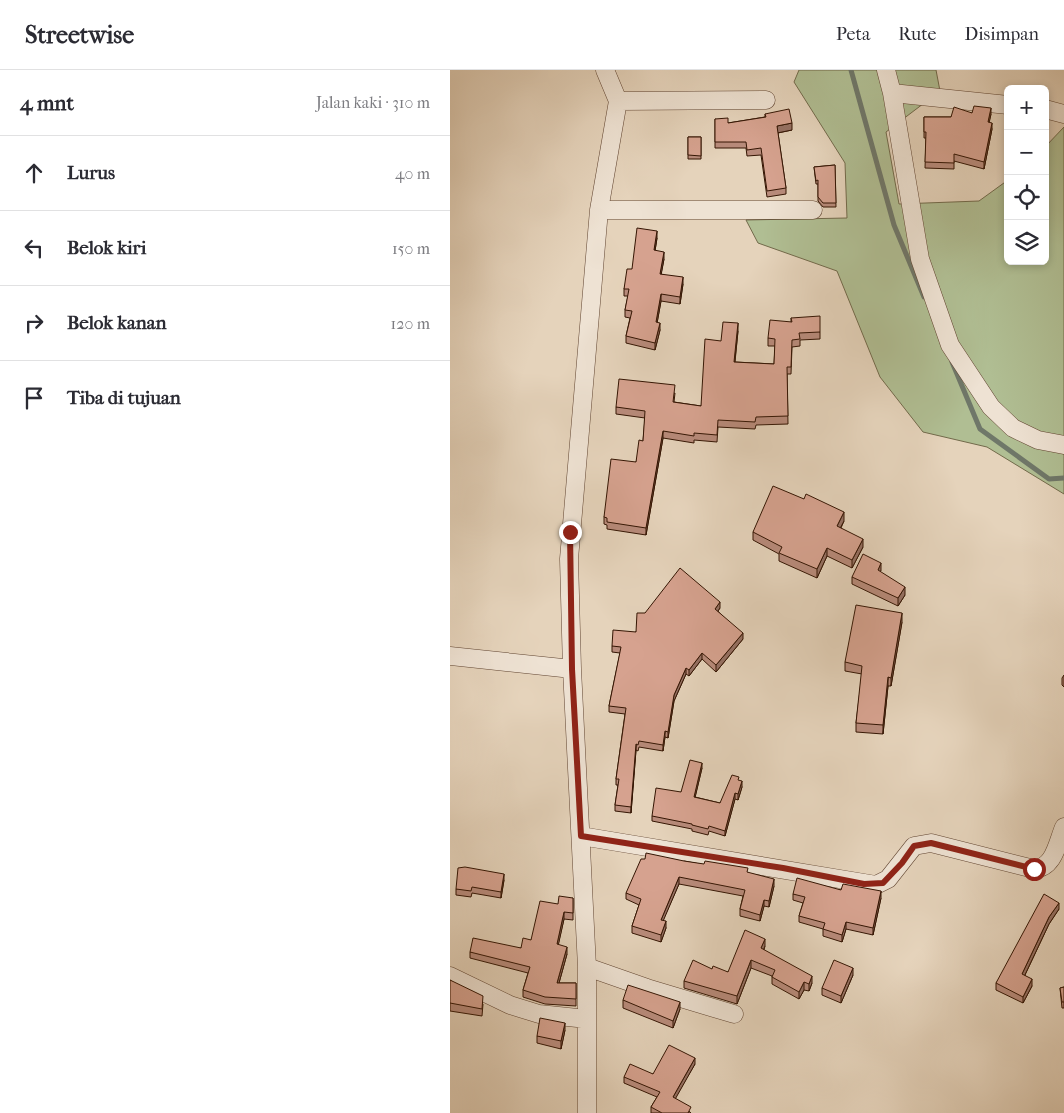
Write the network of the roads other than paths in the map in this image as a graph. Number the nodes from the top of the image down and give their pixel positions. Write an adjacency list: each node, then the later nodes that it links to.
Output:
1 (606, 70): 5 (street)
2 (886, 70): 3 (street)
3 (892, 93): 6 (street); 11 (street)
4 (766, 100): 5 (street)
5 (618, 101): 9 (street)
6 (1004, 105)
7 (1049, 110): 8 (street)
8 (1064, 114)
9 (599, 210): 10 (street); 13 (street)
10 (813, 210)
11 (1064, 445)
12 (450, 656): 13 (street)
13 (572, 669): 15 (street)
14 (1064, 827): 15 (street)
15 (581, 836): 16 (street)
16 (587, 967): 18 (street); 19 (street)
17 (450, 976): 19 (street)
18 (734, 1014)
19 (586, 1019): 20 (street)
20 (587, 1113)

